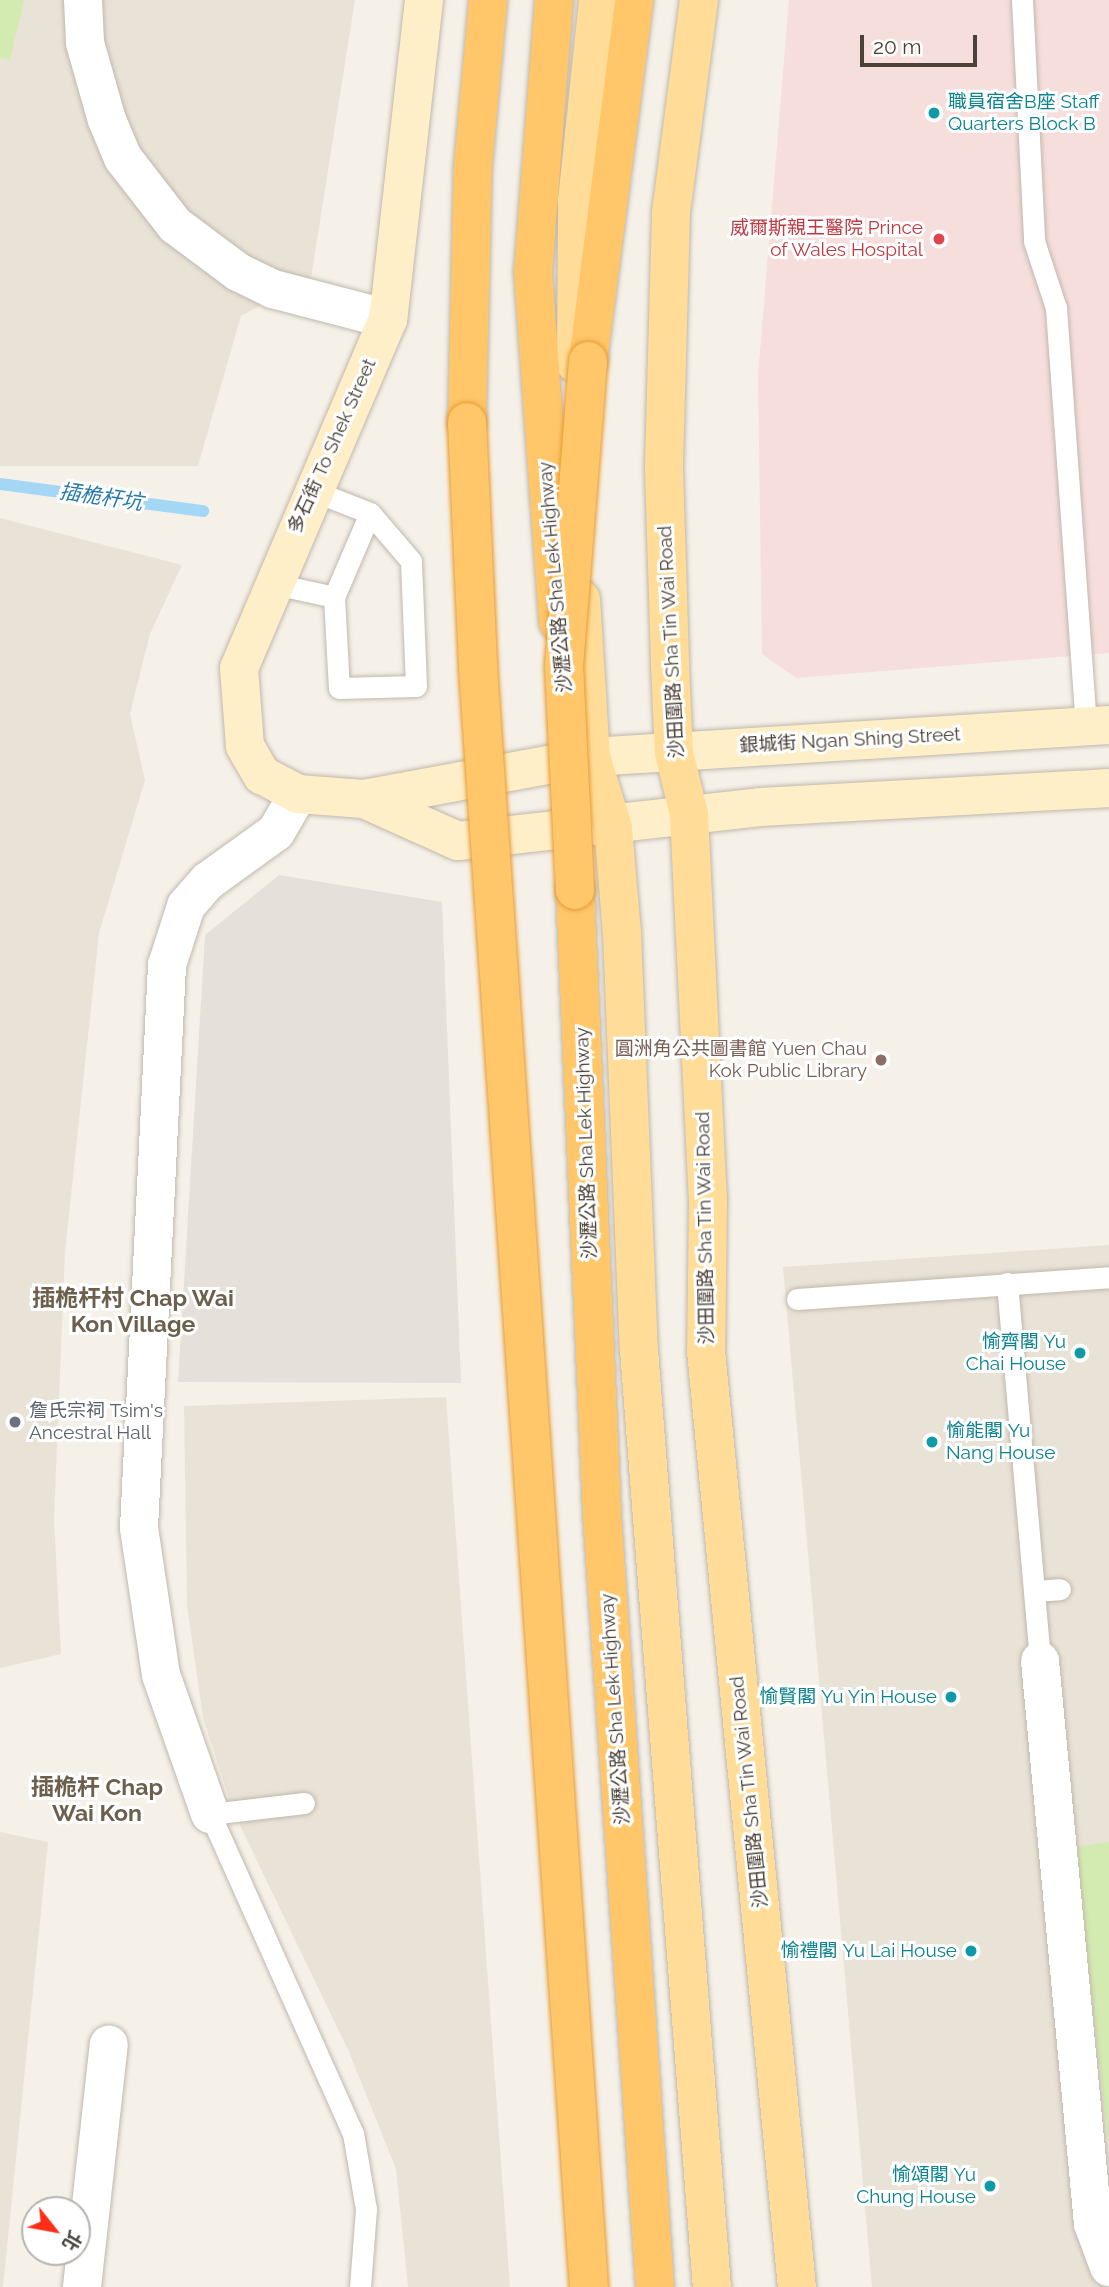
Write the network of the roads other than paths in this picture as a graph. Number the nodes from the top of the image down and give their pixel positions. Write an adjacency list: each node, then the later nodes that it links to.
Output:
1 (83, 0): 9 (street)
2 (424, 0): 9 (street, 多石街 To Shek Street)
3 (488, 0): 35 (highway, bridge)
4 (554, 0): 14 (highway, 沙瀝公路 Sha Lek Highway, bridge)
5 (598, 0): 17 (main road)
6 (634, 0): 14 (highway, bridge)
7 (699, 0): 16 (main road, 沙田圍路 Sha Tin Wai Road)
8 (1022, 0): 15 (lane)
9 (388, 319): 10 (street, 多石街 To Shek Street)
10 (314, 491): 11 (lane); 12 (street, 多石街 To Shek Street)
11 (370, 513): 13 (lane); 13 (lane)
12 (270, 583): 13 (lane); 19 (street, 多石街 To Shek Street)
13 (334, 597)
14 (564, 666): 36 (highway, 沙瀝公路 Sha Lek Highway, bridge)
15 (1097, 726): 16 (street, 銀城街 Ngan Shing Street)
16 (674, 753): 17 (street, 銀城街 Ngan Shing Street); 21 (main road, 沙田圍路 Sha Tin Wai Road)
17 (591, 757): 20 (street, 多石街 To Shek Street); 22 (main road)
18 (1109, 788): 21 (street)
19 (298, 794): 20 (street, 多石街 To Shek Street); 30 (street)
20 (364, 799): 22 (street, 多石街 To Shek Street)
21 (689, 814): 22 (street); 38 (main road, 沙田圍路 Sha Tin Wai Road)
22 (613, 828): 37 (main road)
23 (1109, 1278): 24 (lane)
24 (1007, 1283): 25 (lane); 27 (lane)
25 (797, 1299)
26 (1060, 1589): 27 (lane)
27 (1034, 1591): 28 (lane)
28 (1040, 1661): 32 (street)
29 (304, 1803): 30 (lane)
30 (210, 1814): 34 (lane)
31 (109, 2044): 33 (street)
32 (1109, 2267)
33 (82, 2287)
34 (360, 2287)
35 (589, 2287)
36 (655, 2287)
37 (712, 2287)
38 (797, 2287)

